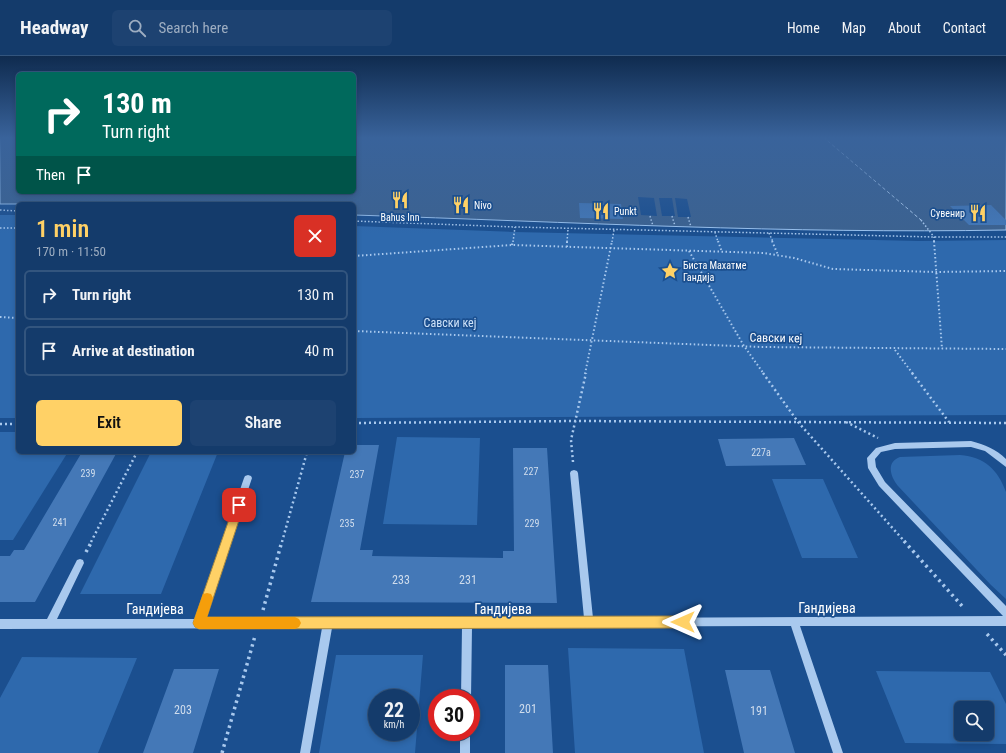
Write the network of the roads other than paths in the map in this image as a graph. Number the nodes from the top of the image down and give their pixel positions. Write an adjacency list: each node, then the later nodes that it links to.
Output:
1 (1006, 464): 5 (street)
2 (574, 473): 7 (street)
3 (248, 478): 10 (street)
4 (80, 564): 9 (street)
5 (1006, 613)
6 (1006, 621): 8 (street, Гандијева)
7 (588, 622): 8 (street, Гандијева); 12 (street, Гандијева)
8 (794, 622): 18 (street)
9 (50, 623): 10 (street, Гандијева); 13 (street, Гандијева)
10 (199, 623): 11 (street, Гандијева)
11 (328, 623): 12 (street, Гандијева); 16 (street)
12 (467, 623): 14 (street)
13 (0, 624)
14 (466, 689)
15 (465, 741): 17 (street)
16 (305, 753)
17 (465, 753)
18 (838, 753)

